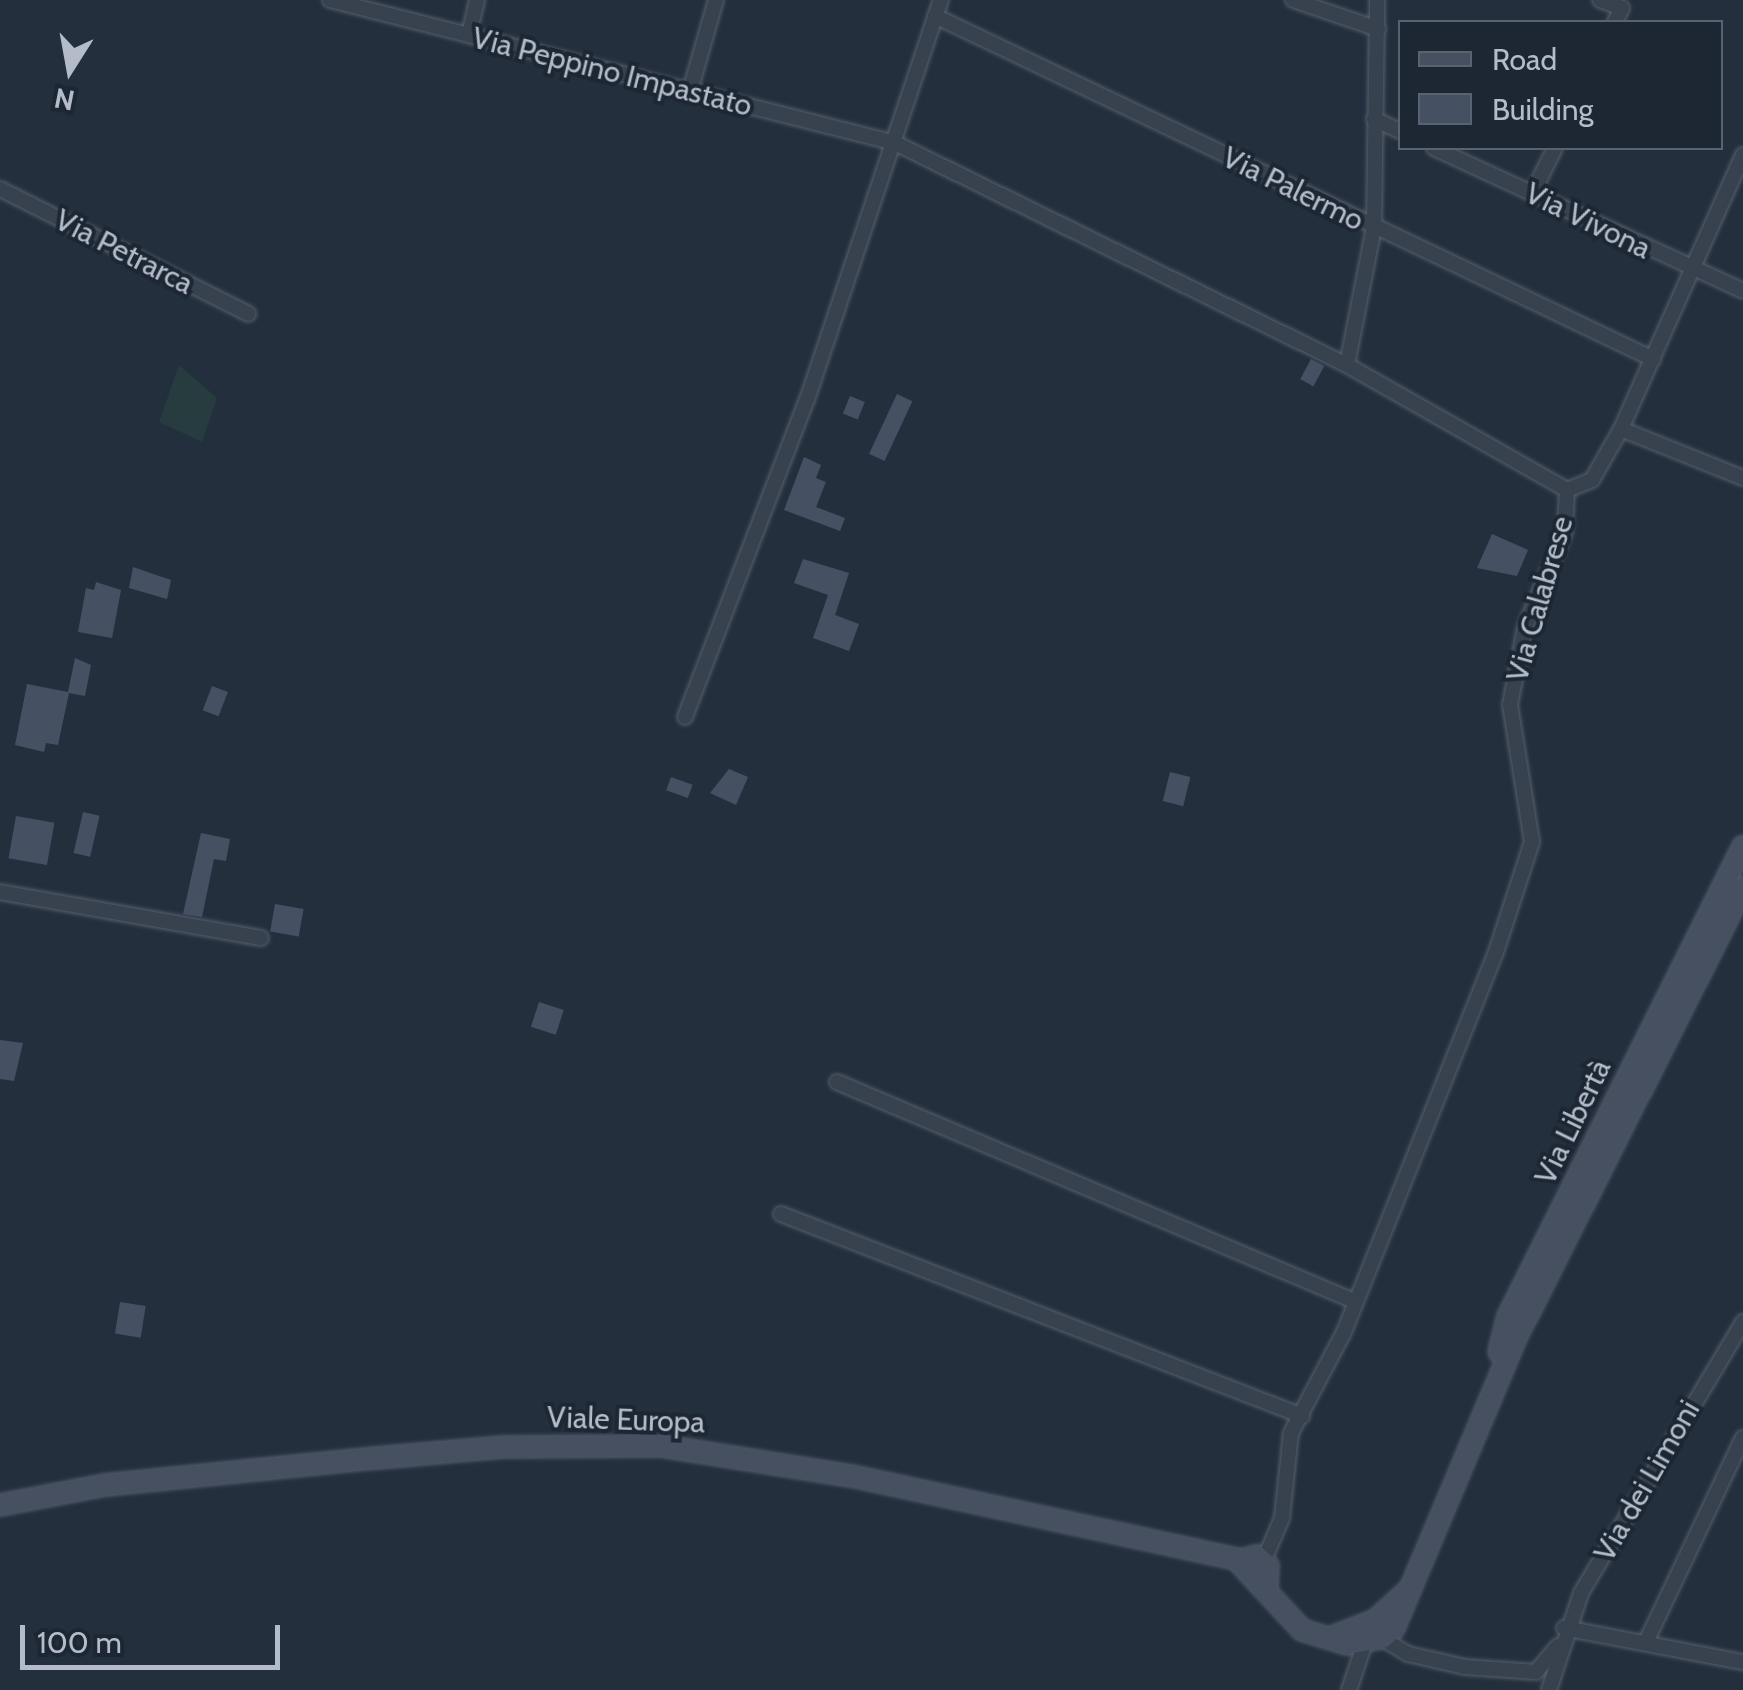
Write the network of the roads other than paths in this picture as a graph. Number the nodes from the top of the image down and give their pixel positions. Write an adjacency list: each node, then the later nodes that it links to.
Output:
1 (330, 0): 11 (street, Via Peppino Impastato)
2 (478, 0): 11 (street)
3 (716, 0): 12 (street)
4 (941, 0): 8 (street)
5 (1293, 0): 10 (street)
6 (1378, 0): 10 (street)
7 (1600, 0): 9 (street)
8 (935, 16): 15 (street); 21 (street, Via Palermo)
9 (1616, 20)
10 (1378, 30): 13 (street)
11 (469, 35): 12 (street, Via Peppino Impastato)
12 (690, 91): 15 (street, Via Peppino Impastato)
13 (1374, 119): 14 (street); 21 (street)
14 (1398, 131)
15 (895, 143): 26 (street, Via Calabrese); 30 (street)
16 (1438, 150): 20 (street, Via Vivona)
17 (1554, 150): 20 (street)
18 (1743, 154): 22 (street)
19 (0, 189): 24 (street, Via Petrarca)
20 (1532, 194): 22 (street, Via Vivona)
21 (1374, 227): 25 (street, Via Palermo); 26 (street)
22 (1688, 270): 23 (street, Via Vivona); 25 (street)
23 (1743, 291)
24 (248, 314)
25 (1652, 359): 27 (street)
26 (1347, 364): 29 (street, Via Calabrese)
27 (1621, 429): 28 (street); 29 (street)
28 (1743, 478)
29 (1567, 490): 38 (street, Via Calabrese)
30 (685, 717)
31 (1743, 846): 36 (street, Via Libertà)
32 (1743, 888): 36 (street, Via Libertà)
33 (0, 892): 34 (street)
34 (261, 938)
35 (837, 1082): 38 (street)
36 (1589, 1177): 45 (street, Via Libertà)
37 (780, 1214): 40 (street)
38 (1354, 1301): 40 (street, Via Calabrese)
39 (1743, 1322): 47 (street, Via dei Limoni)
40 (1302, 1416): 44 (street, Via Calabrese)
41 (1743, 1438): 50 (street)
42 (0, 1505): 43 (street, Viale Europa)
43 (1239, 1560): 44 (street, Viale Europa); 46 (street)
44 (1264, 1560): 46 (street)
45 (1418, 1583): 48 (street); 49 (street, Via Libertà)
46 (1267, 1586): 48 (street)
47 (1564, 1628): 50 (street); 51 (street, Via dei Limoni)
48 (1323, 1638): 49 (street)
49 (1373, 1640): 51 (street); 53 (street)
50 (1646, 1642): 52 (street)
51 (1560, 1644): 54 (street, Via dei Limoni)
52 (1743, 1662)
53 (1349, 1690)
54 (1549, 1690)

